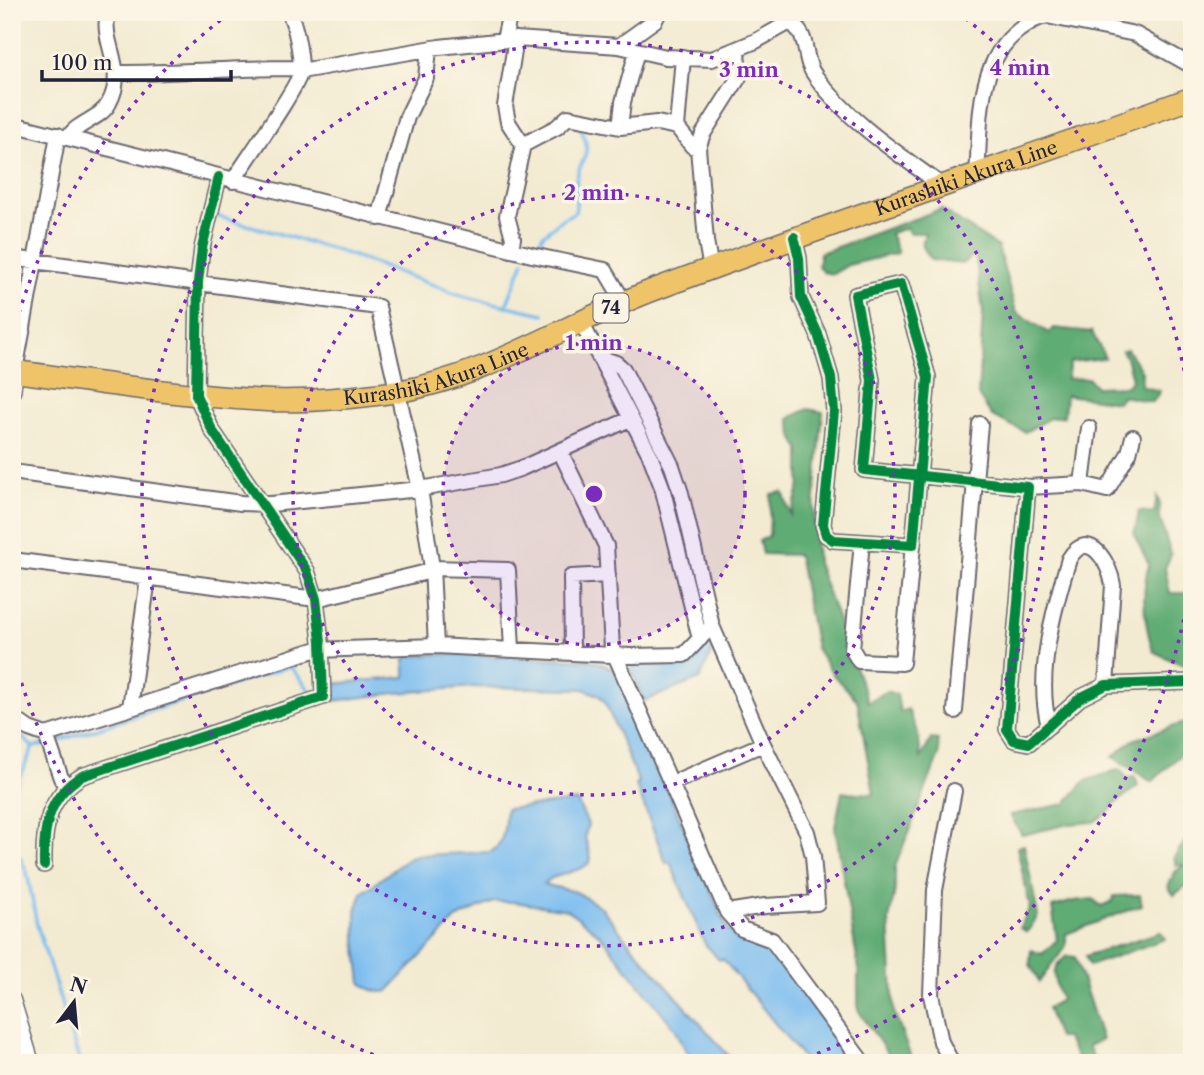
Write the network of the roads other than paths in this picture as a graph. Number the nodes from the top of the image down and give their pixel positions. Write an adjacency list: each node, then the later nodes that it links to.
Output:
1 (108, 12): 15 (street)
2 (289, 12): 14 (street)
3 (510, 12): 7 (street)
4 (659, 12): 8 (street)
5 (808, 12): 6 (street)
6 (792, 22): 11 (street); 25 (street)
7 (510, 39): 8 (street); 9 (street); 21 (street)
8 (620, 46): 10 (street)
9 (429, 49): 14 (street); 26 (street)
10 (637, 51): 12 (street); 18 (street)
11 (737, 51): 12 (street); 22 (street)
12 (682, 58): 19 (street)
13 (1192, 66): 23 (street)
14 (301, 71): 15 (street); 24 (street)
15 (118, 73): 20 (street)
16 (1192, 98): 23 (main road, Kurashiki Akura Line / 74)
17 (12, 124): 20 (street)
18 (620, 127): 19 (street); 21 (street)
19 (677, 127): 22 (street)
20 (63, 137): 24 (street); 30 (street)
21 (523, 145): 28 (street)
22 (698, 148): 31 (street)
23 (977, 175): 25 (main road, Kurashiki Akura Line / 74)
24 (226, 179): 26 (street); 32 (street)
25 (944, 187): 27 (main road, Kurashiki Akura Line / 74)
26 (379, 218): 28 (street)
27 (794, 237): 31 (main road, Kurashiki Akura Line / 74); 51 (street)
28 (511, 250): 33 (street)
29 (12, 258): 30 (street)
30 (35, 261): 32 (street); 36 (street)
31 (711, 269): 33 (main road, Kurashiki Akura Line / 74)
32 (198, 282): 37 (street); 38 (street)
33 (624, 302): 34 (main road, Kurashiki Akura Line / 74)
34 (581, 322): 35 (street); 37 (main road, Kurashiki Akura Line / 74)
35 (599, 357): 39 (street); 58 (street)
36 (13, 378): 38 (main road, Kurashiki Akura Line / 74)
37 (397, 391): 38 (main road, Kurashiki Akura Line / 74); 49 (street)
38 (196, 394): 50 (street)
39 (630, 419): 43 (street); 58 (street)
40 (980, 424): 46 (street)
41 (1089, 428): 47 (street)
42 (1133, 436): 47 (street)
43 (560, 451): 49 (street); 55 (street)
44 (12, 472): 50 (street)
45 (920, 478): 45 (street); 46 (street); 52 (street)
46 (975, 482): 48 (street); 67 (street)
47 (1083, 484): 48 (street)
48 (1028, 487): 69 (street)
49 (420, 489): 50 (street); 54 (street)
50 (260, 504): 57 (street)
51 (862, 542): 52 (street); 52 (street)
52 (913, 545)
53 (12, 559): 56 (street)
54 (432, 568): 57 (street); 59 (street); 61 (street)
55 (608, 575): 62 (street); 63 (street)
56 (148, 578): 57 (street); 66 (street)
57 (316, 599): 60 (street)
58 (706, 633): 63 (street); 71 (street)
59 (436, 646): 60 (street); 61 (street)
60 (322, 649): 66 (street); 73 (street)
61 (512, 650): 62 (street)
62 (572, 653): 63 (street)
63 (615, 655): 72 (street)
64 (1190, 682): 65 (street)
65 (1106, 685): 69 (street); 69 (street)
66 (130, 708): 70 (street)
67 (955, 711)
68 (12, 717): 70 (street)
69 (1049, 726)
70 (48, 741): 73 (street)
71 (763, 744): 72 (street); 76 (street)
72 (672, 783): 76 (street)
73 (67, 787): 75 (street)
74 (954, 791): 80 (street)
75 (44, 865)
76 (727, 912): 79 (street)
77 (13, 1002): 78 (street)
78 (31, 1063)
79 (863, 1063)
80 (953, 1063)

